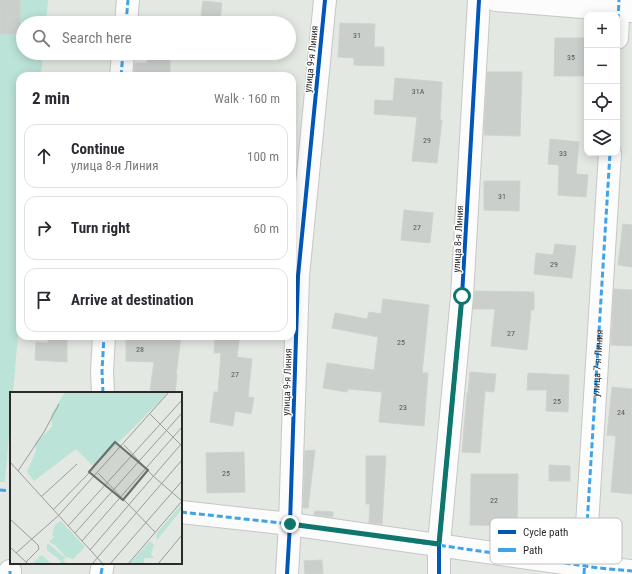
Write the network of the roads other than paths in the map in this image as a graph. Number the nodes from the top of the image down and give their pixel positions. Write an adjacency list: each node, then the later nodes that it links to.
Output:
1 (128, 0): 6 (street)
2 (325, 0): 11 (street, улица 9-я Линия)
3 (479, 0): 18 (street, улица 8-я Линия)
4 (496, 0): 5 (street)
5 (623, 7): 7 (street)
6 (127, 16)
7 (620, 22)
8 (122, 60): 9 (street)
9 (121, 72)
10 (610, 156): 16 (street, улица 7-я Линия)
11 (296, 338)
12 (104, 340): 14 (street)
13 (296, 340): 17 (street, улица 9-я Линия)
14 (103, 392)
15 (182, 512): 17 (street)
16 (587, 518)
17 (290, 524): 18 (street); 25 (street, улица 9-я Линия)
18 (439, 544): 19 (street); 26 (street, улица 8-я Линия)
19 (490, 553)
20 (103, 564): 24 (street)
21 (551, 564): 22 (street)
22 (584, 570): 23 (street)
23 (632, 571)
24 (101, 574)
25 (287, 574)
26 (439, 574)

